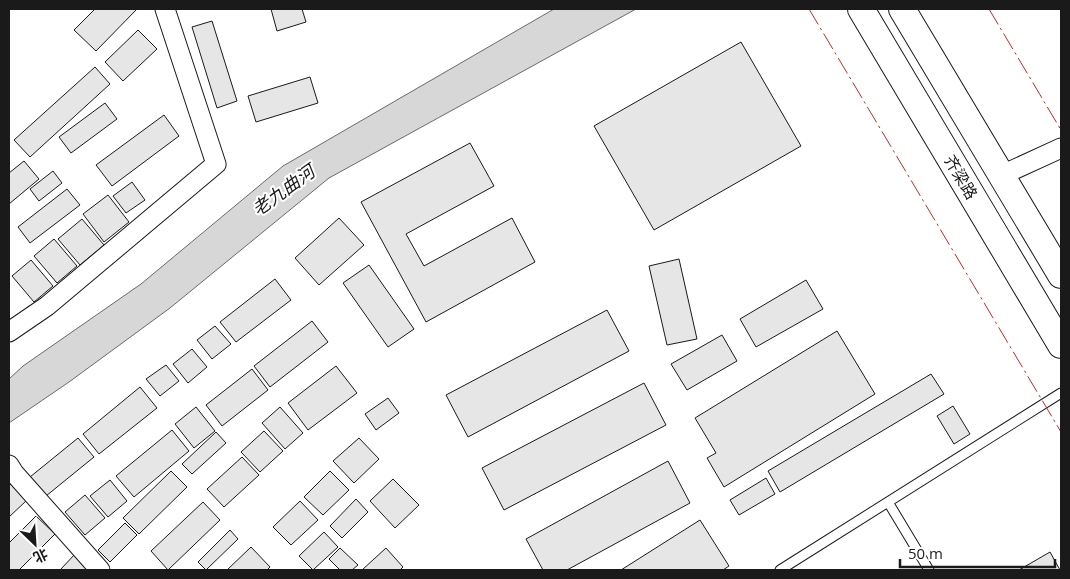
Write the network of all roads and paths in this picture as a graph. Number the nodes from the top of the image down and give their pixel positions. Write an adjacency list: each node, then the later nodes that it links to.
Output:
1 (165, 9): 7 (street)
2 (861, 9): 8 (main road, 齐梁路)
3 (902, 9): 5 (main road)
4 (1061, 148): 5 (street)
5 (1002, 175): 6 (main road)
6 (1061, 275)
7 (9, 332)
8 (1061, 345)
9 (1061, 393): 11 (lane)
10 (9, 465): 12 (street)
11 (888, 502): 13 (lane); 14 (lane)
12 (100, 570)
13 (780, 570)
14 (929, 570)

